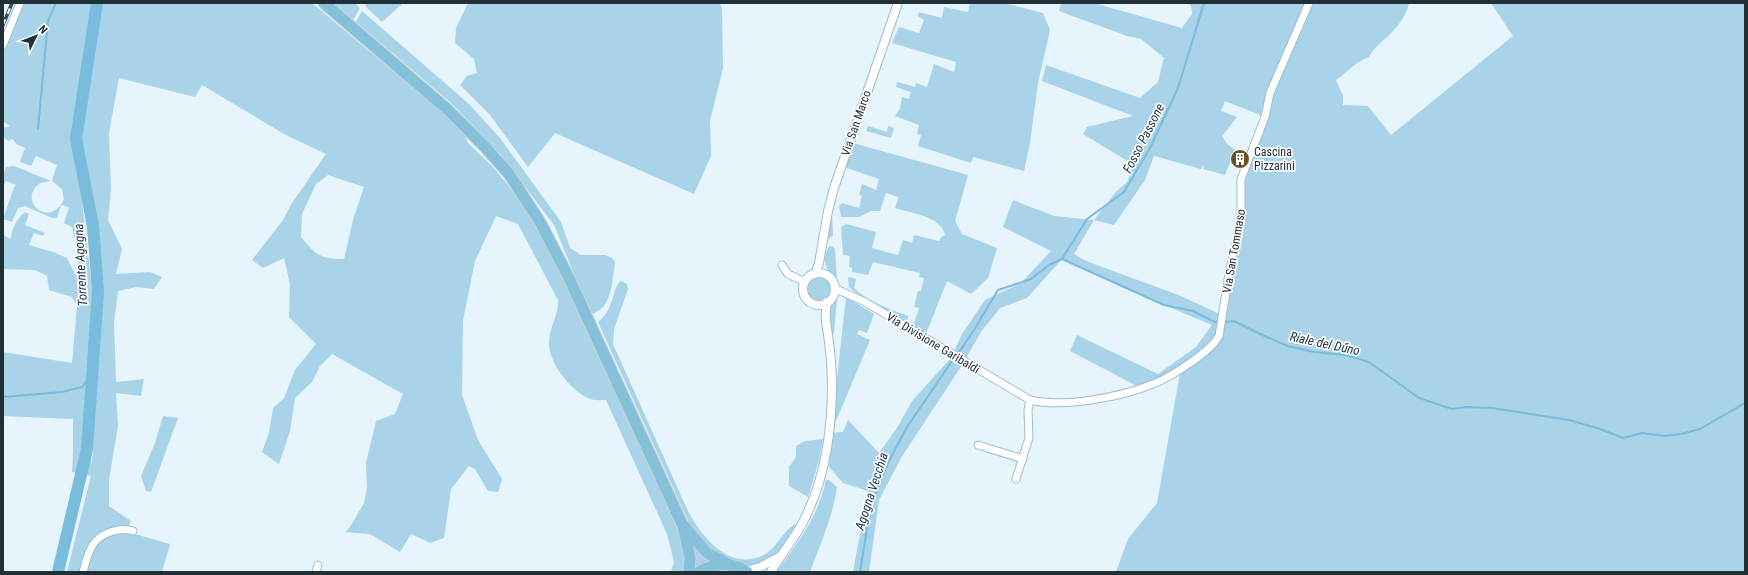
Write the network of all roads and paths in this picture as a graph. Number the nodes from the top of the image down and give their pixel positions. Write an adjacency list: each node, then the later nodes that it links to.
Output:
1 (20, 3): 5 (street)
2 (324, 3): 19 (main road)
3 (898, 3): 6 (street, Via San Marco)
4 (1309, 3): 15 (street, Via San Tommaso)
5 (3, 44)
6 (823, 246): 8 (street, Via San Marco); 9 (street, Via San Marco)
7 (782, 265): 10 (street)
8 (815, 274): 9 (street); 10 (street)
9 (828, 276): 11 (street)
10 (805, 282): 13 (street)
11 (834, 288): 12 (street); 15 (street, Via Divisione Garibaldi)
12 (827, 302): 13 (street); 14 (street)
13 (815, 304): 14 (street)
14 (824, 317): 21 (street)
15 (1030, 400): 17 (street)
16 (978, 445): 17 (street)
17 (1023, 458): 18 (street)
18 (1016, 479)
19 (683, 526): 22 (main road); 25 (main road)
20 (133, 531): 24 (street)
21 (780, 556): 23 (street); 27 (street)
22 (730, 565): 23 (main road); 26 (main road)
23 (746, 571)
24 (83, 572)
25 (689, 572)
26 (699, 572)
27 (771, 572)

